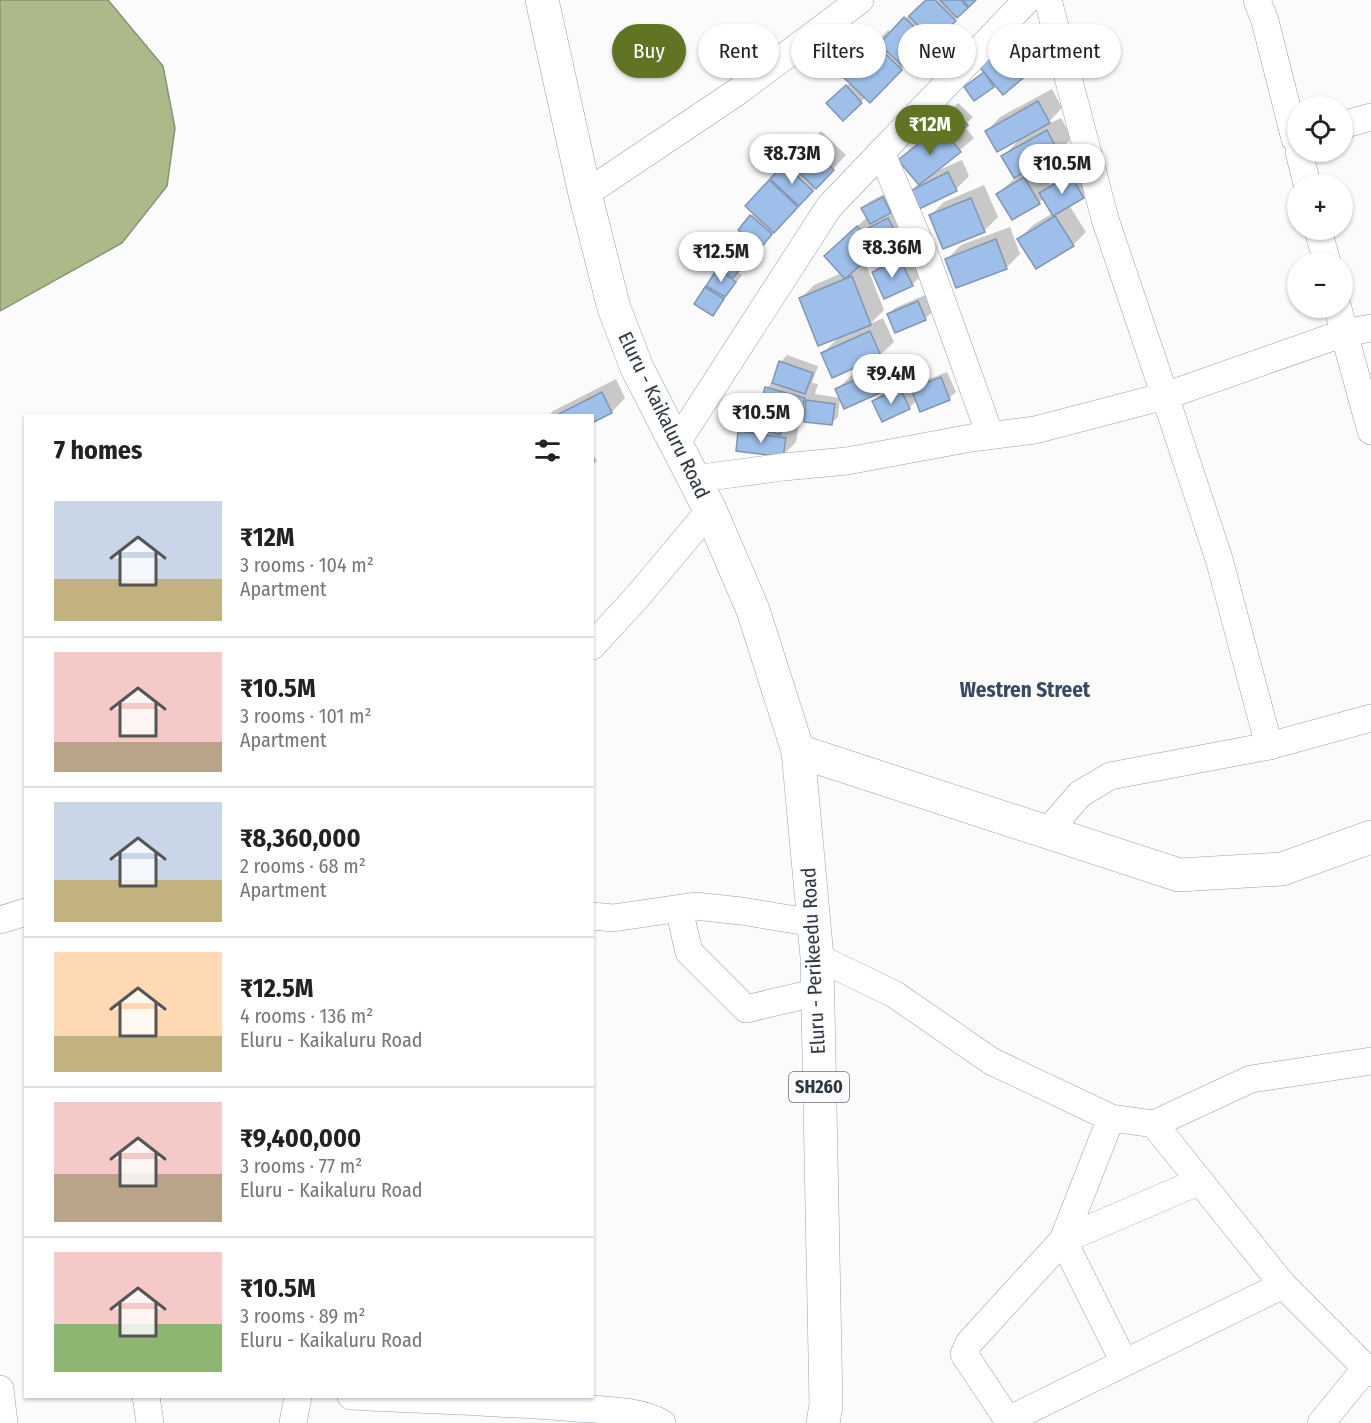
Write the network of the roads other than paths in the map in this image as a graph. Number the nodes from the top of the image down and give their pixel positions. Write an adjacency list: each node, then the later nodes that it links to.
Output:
1 (542, 0): 10 (main road, Eluru - Kaikaluru Road)
2 (860, 0): 10 (street)
3 (1027, 0): 9 (street)
4 (1048, 0): 13 (street)
5 (1257, 0): 6 (street)
6 (1287, 106)
7 (1371, 117): 8 (street)
8 (1353, 122)
9 (881, 152): 15 (street); 16 (street)
10 (585, 194): 16 (main road, Eluru - Kaikaluru Road)
11 (1341, 320): 12 (street); 13 (street); 14 (street)
12 (1371, 328)
13 (1165, 396): 15 (street); 21 (street)
14 (1371, 431)
15 (990, 435): 17 (street)
16 (676, 444): 17 (main road, Eluru - Kaikaluru Road)
17 (694, 478): 18 (main road, Eluru - Kaikaluru Road)
18 (710, 510): 19 (street); 22 (main road, Eluru - Kaikaluru Road)
19 (594, 644)
20 (1371, 717): 21 (street)
21 (1269, 746): 23 (street)
22 (798, 751): 23 (main road); 29 (main road, Eluru - Perikeedu Road / SH260)
23 (1046, 833): 24 (main road)
24 (1371, 837)
25 (679, 909): 27 (street); 29 (street); 31 (street)
26 (24, 913): 28 (street)
27 (594, 916)
28 (0, 920)
29 (814, 923): 30 (main road, Eluru - Perikeedu Road / SH260)
30 (817, 957): 31 (main road, Eluru - Perikeedu Road / SH260); 33 (street)
31 (818, 992): 50 (main road, Eluru - Perikeedu Road / SH260)
32 (1371, 1061): 34 (street)
33 (1111, 1118): 34 (street); 36 (street)
34 (1154, 1124): 35 (street)
35 (1200, 1181): 36 (street); 37 (street)
36 (1063, 1240): 38 (street); 45 (street)
37 (1283, 1285): 38 (street); 39 (street)
38 (1124, 1362): 45 (street)
39 (1369, 1370): 51 (street)
40 (0, 1389): 46 (street)
41 (146, 1398): 47 (street)
42 (298, 1398): 48 (street)
43 (436, 1398): 44 (street)
44 (522, 1400): 49 (street)
45 (1007, 1422)
46 (4, 1423)
47 (150, 1423)
48 (293, 1423)
49 (662, 1423)
50 (823, 1423)
51 (1321, 1423)

